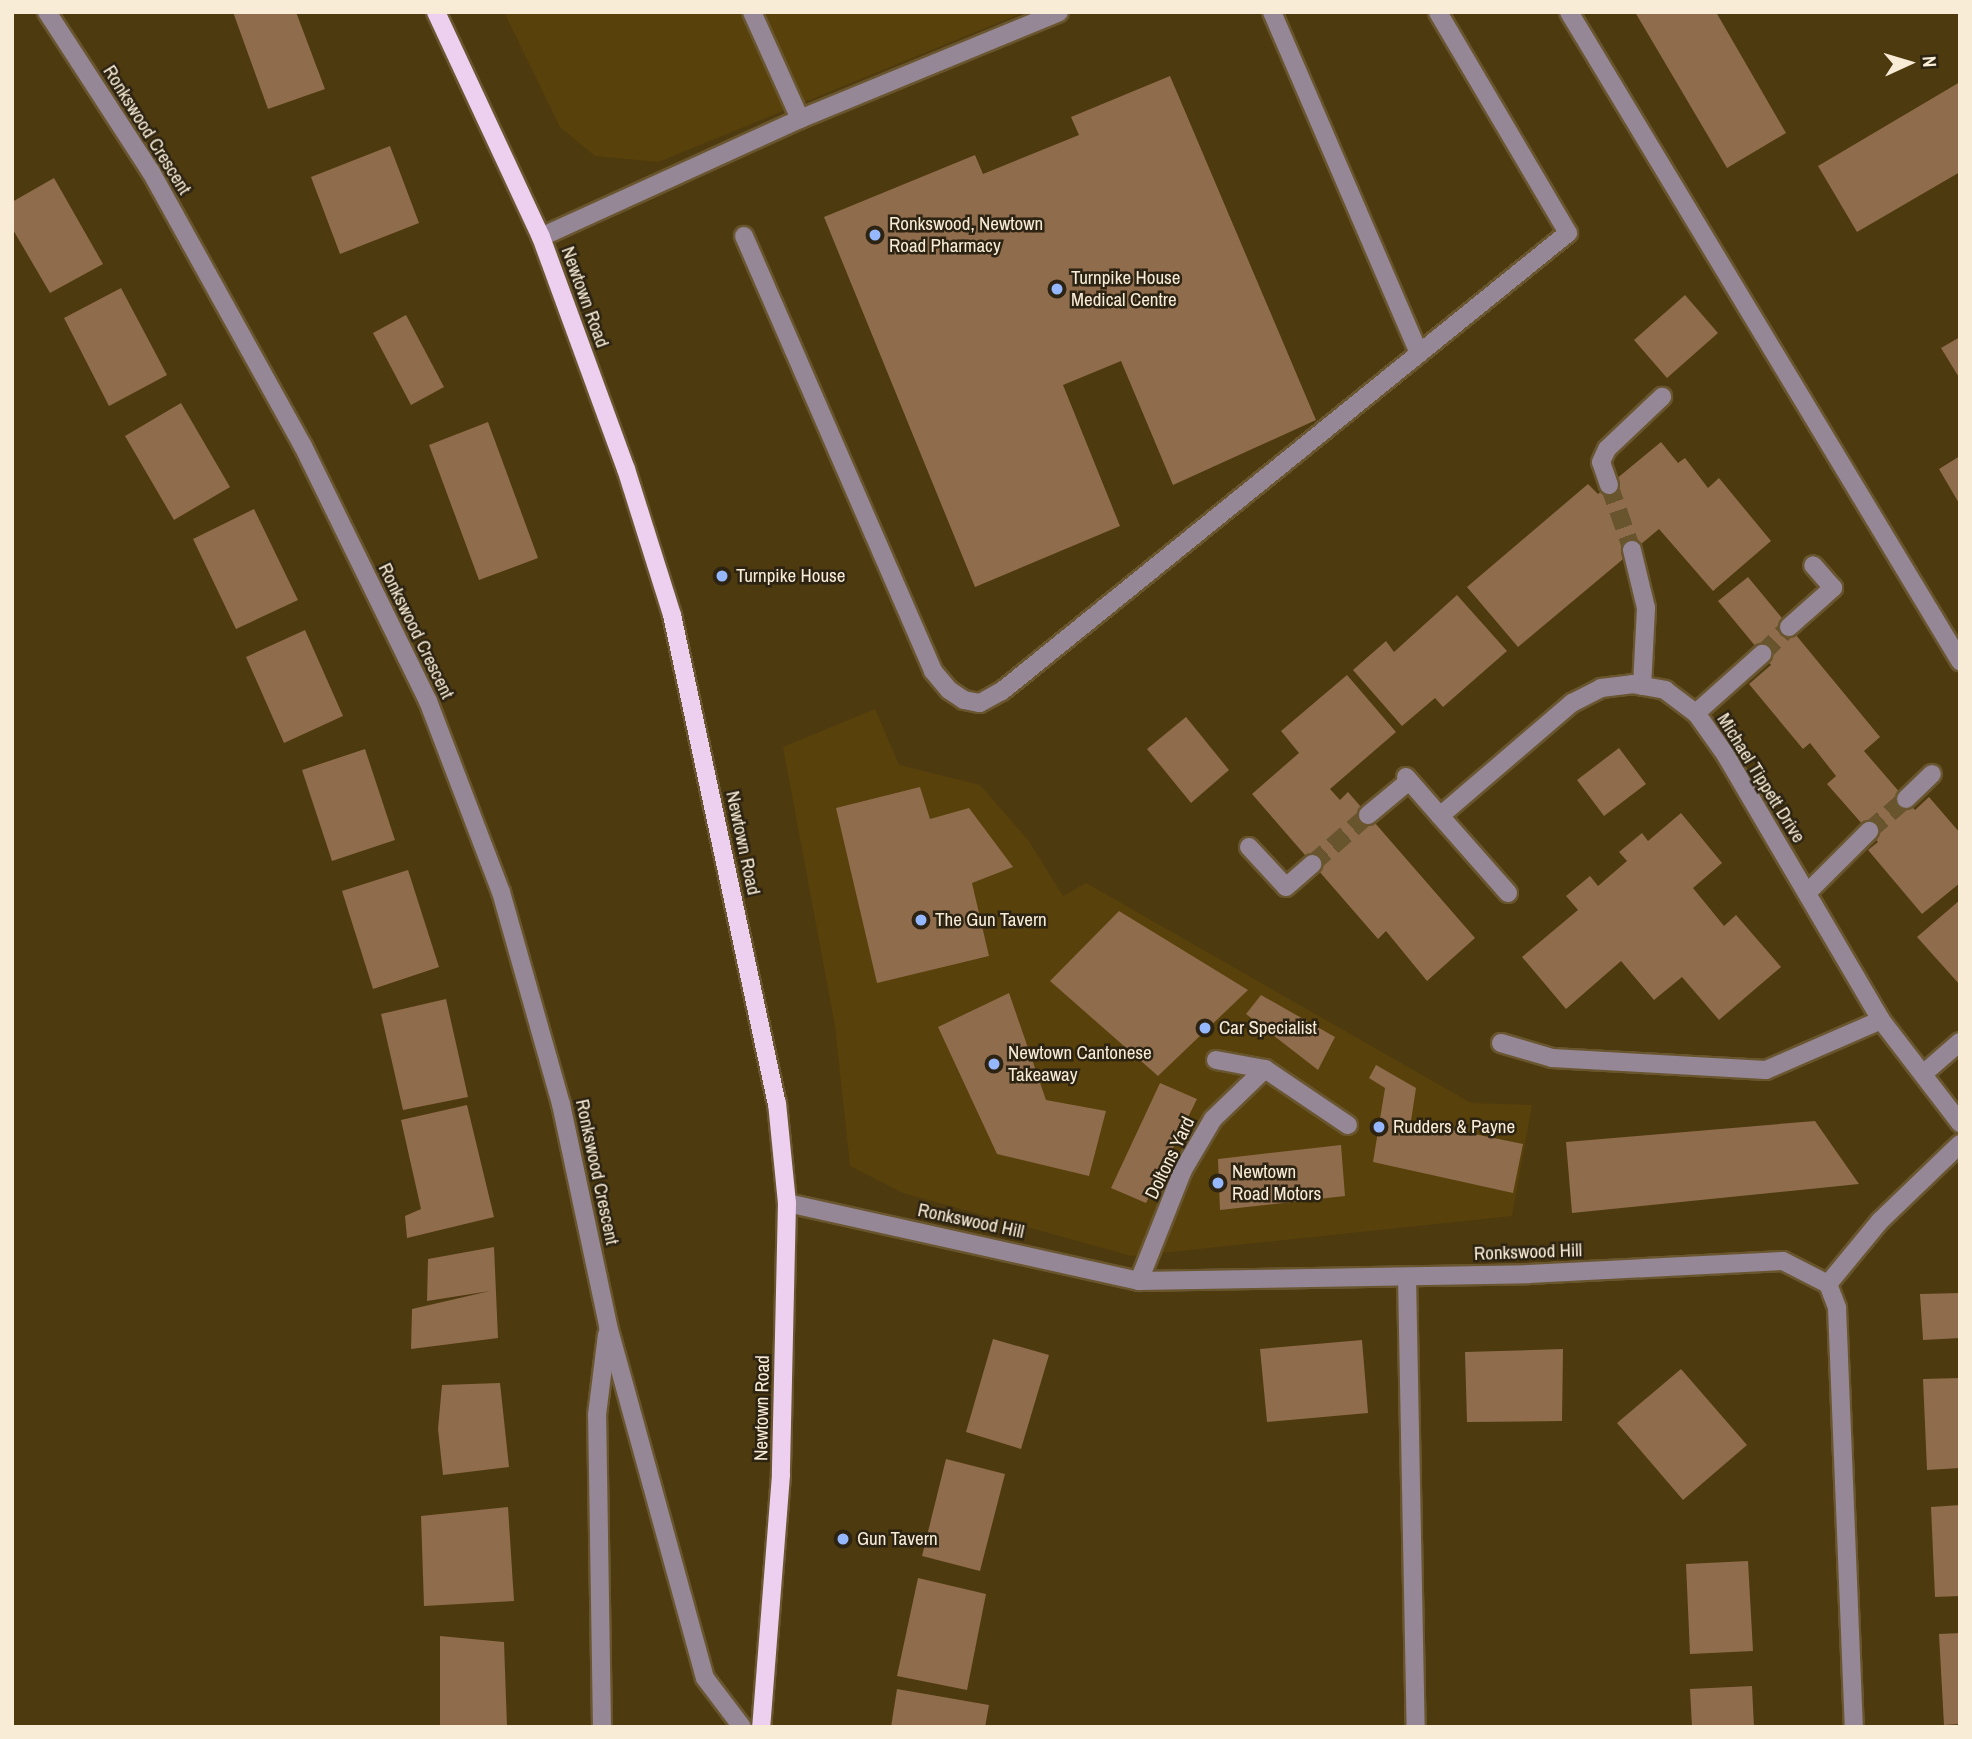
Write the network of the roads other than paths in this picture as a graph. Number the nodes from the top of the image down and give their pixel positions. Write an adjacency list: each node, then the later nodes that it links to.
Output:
1 (47, 12): 43 (street, Ronkswood Crescent)
2 (436, 12): 10 (main road, Newtown Road)
3 (752, 12): 8 (street)
4 (1059, 12): 8 (street)
5 (1272, 12): 11 (street)
6 (1438, 12): 11 (street)
7 (1569, 12): 18 (street)
8 (800, 119): 10 (street)
9 (744, 236): 11 (street)
10 (541, 237): 39 (main road, Newtown Road)
11 (1419, 354)
12 (1662, 397): 13 (street)
13 (1609, 485)
14 (1632, 551): 19 (street)
15 (1813, 565): 16 (street)
16 (1789, 628)
17 (1762, 654): 20 (street)
18 (1960, 661)
19 (1642, 686): 20 (street, Michael Tippett Drive); 24 (street, Michael Tippett Drive)
20 (1696, 713): 28 (street, Michael Tippett Drive)
21 (1932, 774): 22 (street)
22 (1906, 799)
23 (1368, 816): 24 (street)
24 (1440, 816): 29 (street)
25 (1869, 831): 28 (street)
26 (1249, 847): 27 (street)
27 (1312, 864)
28 (1807, 892): 30 (street, Michael Tippett Drive)
29 (1508, 893)
30 (1881, 1020): 32 (street); 35 (street, Michael Tippett Drive)
31 (1960, 1042): 35 (street)
32 (1501, 1043)
33 (1216, 1060): 34 (street)
34 (1265, 1069): 37 (street); 41 (street, Doltons Yard)
35 (1923, 1074): 36 (street, Michael Tippett Drive)
36 (1960, 1122)
37 (1348, 1125)
38 (1960, 1144): 42 (street)
39 (788, 1203): 41 (street, Ronkswood Hill); 46 (main road, Newtown Road)
40 (1407, 1277): 41 (street, Ronkswood Hill); 42 (street, Ronkswood Hill); 47 (street)
41 (1139, 1281)
42 (1828, 1284): 48 (street)
43 (608, 1326): 44 (street, Ronkswood Crescent); 45 (street, Ronkswood Crescent)
44 (602, 1727)
45 (742, 1727)
46 (761, 1727)
47 (1416, 1727)
48 (1854, 1727)

